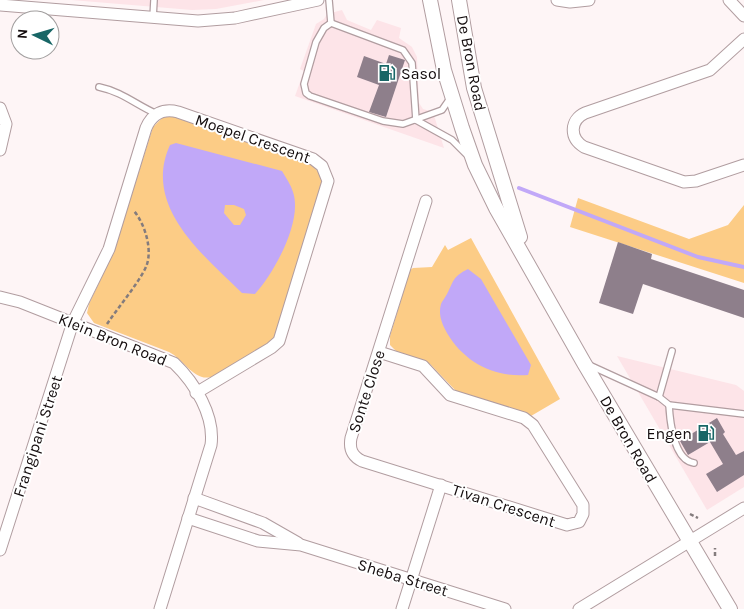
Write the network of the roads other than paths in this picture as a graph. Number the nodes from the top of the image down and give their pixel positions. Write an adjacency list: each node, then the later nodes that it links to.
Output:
1 (154, 0): 12 (lane)
2 (318, 0): 12 (street)
3 (329, 0): 13 (lane)
4 (430, 0): 16 (street, De Bron Road)
5 (459, 0): 24 (street, De Bron Road)
6 (557, 0): 7 (street)
7 (588, 0)
8 (729, 0): 11 (street)
9 (45, 4): 10 (street); 12 (street)
10 (0, 5)
11 (744, 16)
12 (153, 18)
13 (331, 23): 19 (lane); 19 (lane)
14 (744, 39): 22 (street)
15 (99, 86): 18 (lane)
16 (452, 95): 19 (lane); 21 (street, De Bron Road)
17 (0, 108): 20 (street)
18 (158, 114): 26 (street); 30 (street, Moepel Crescent)
19 (416, 120): 21 (lane)
20 (0, 150)
21 (476, 165): 24 (street, De Bron Road)
22 (744, 165)
23 (426, 201): 28 (street, Sonte Close)
24 (530, 268): 29 (street, De Bron Road)
25 (0, 297): 26 (street, Klein Bron Road)
26 (73, 322): 30 (street, Klein Bron Road); 43 (street, Frangipani Street)
27 (672, 351): 31 (lane)
28 (378, 352): 35 (street, Sonte Close); 35 (street, Tivan Crescent)
29 (584, 363): 31 (lane); 41 (street, De Bron Road)
30 (196, 393): 36 (street, Klein Bron Road)
31 (659, 396): 32 (lane)
32 (668, 406): 33 (lane); 34 (lane)
33 (744, 414)
34 (694, 463)
35 (441, 485): 44 (street)
36 (194, 498): 38 (street, Sheba Street); 39 (street, Klein Bron Road)
37 (744, 508): 41 (street)
38 (240, 514): 40 (street); 42 (street, Sheba Street)
39 (188, 518): 40 (street, Sheba Street); 45 (street, Klein Bron Road)
40 (233, 533): 42 (street, Sheba Street)
41 (689, 541): 48 (street); 49 (street, De Bron Road)
42 (301, 545): 44 (street, Sheba Street)
43 (0, 550)
44 (411, 580): 46 (street); 47 (street, Sheba Street)
45 (160, 609)
46 (402, 609)
47 (505, 609)
48 (579, 609)
49 (730, 609)

